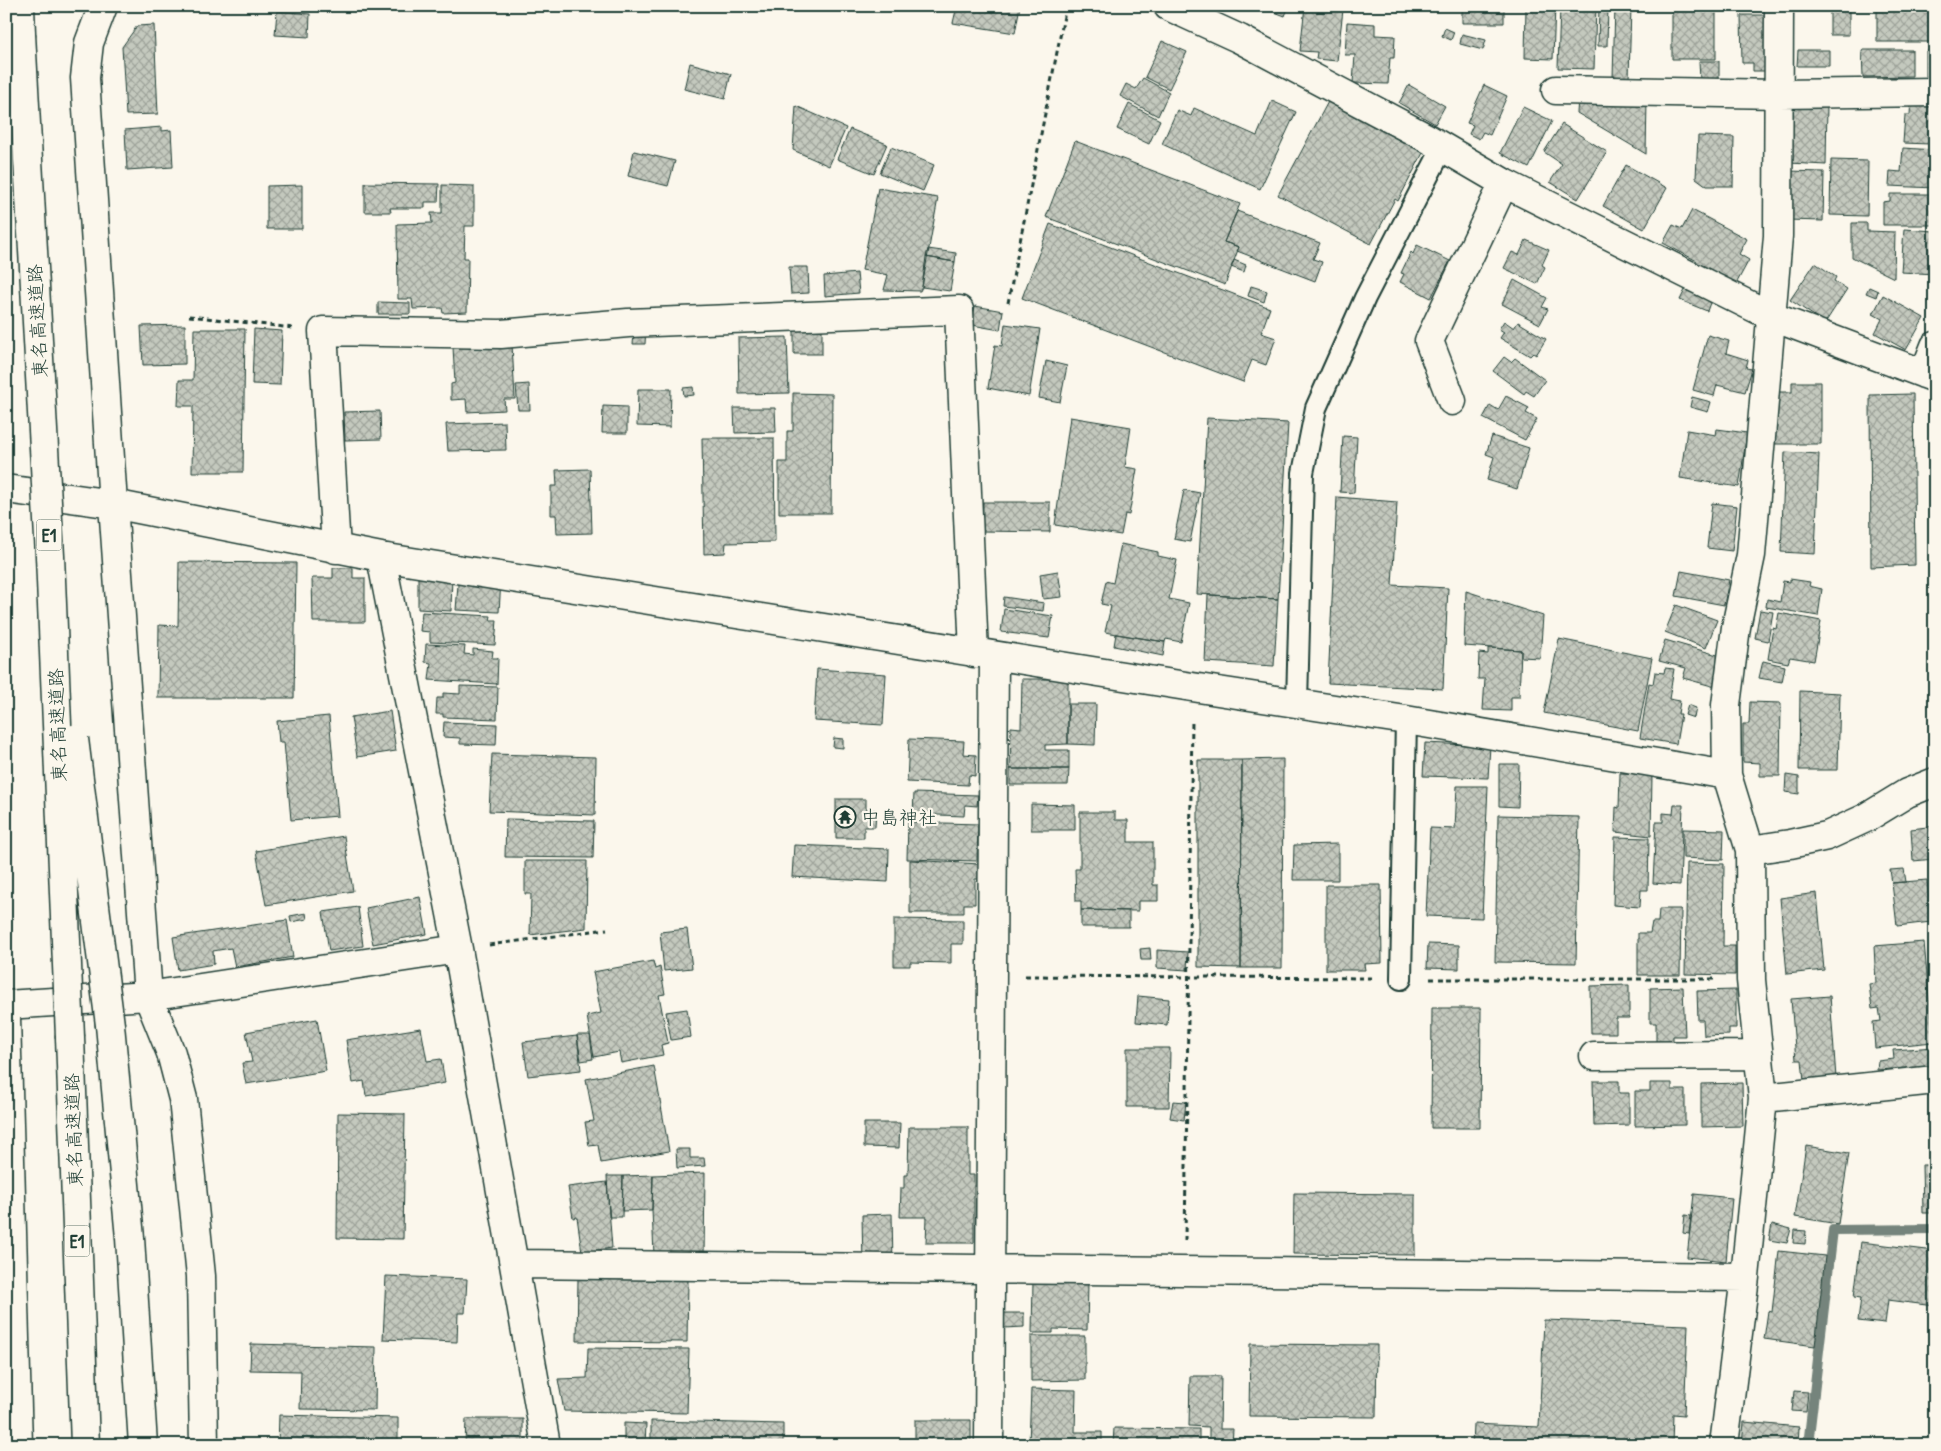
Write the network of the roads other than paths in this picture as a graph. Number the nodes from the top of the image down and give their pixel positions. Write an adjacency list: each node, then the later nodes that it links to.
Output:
1 (20, 6): 17 (main road, 東名高速道路 / E1, bridge)
2 (103, 6): 15 (main road)
3 (1168, 6): 8 (main road)
4 (1780, 6): 7 (main road)
5 (1556, 90): 7 (main road)
6 (1935, 92): 7 (main road)
7 (1779, 94): 10 (main road)
8 (1443, 147): 9 (main road); 20 (lane)
9 (1504, 183): 10 (main road); 13 (main road)
10 (1773, 317): 12 (main road); 22 (main road)
11 (1935, 346): 12 (main road)
12 (1929, 376)
13 (1452, 401)
14 (6, 488): 15 (main road)
15 (112, 504): 16 (main road); 27 (main road)
16 (336, 549): 18 (main road); 19 (main road)
17 (50, 556): 39 (main road, 東名高速道路 / E1, bridge); 40 (main road, bridge)
18 (382, 558): 19 (main road); 25 (main road)
19 (984, 654): 20 (main road); 36 (main road)
20 (1297, 703): 21 (main road)
21 (1406, 720): 22 (main road); 26 (lane)
22 (1727, 775): 24 (main road)
23 (1935, 782): 24 (main road)
24 (1750, 850): 31 (main road)
25 (458, 949): 27 (main road); 35 (main road)
26 (1401, 979)
27 (148, 996): 28 (main road); 41 (main road)
28 (6, 1005)
29 (6, 1018): 30 (main road)
30 (7, 1030): 38 (main road)
31 (1759, 1055): 32 (main road); 34 (main road)
32 (1594, 1056)
33 (1935, 1080): 34 (main road)
34 (1763, 1098): 37 (main road)
35 (515, 1264): 36 (main road); 42 (main road)
36 (991, 1270): 37 (main road); 43 (main road)
37 (1745, 1277): 44 (main road)
38 (18, 1445)
39 (85, 1445)
40 (143, 1445)
41 (204, 1445)
42 (546, 1445)
43 (989, 1445)
44 (1724, 1445)

